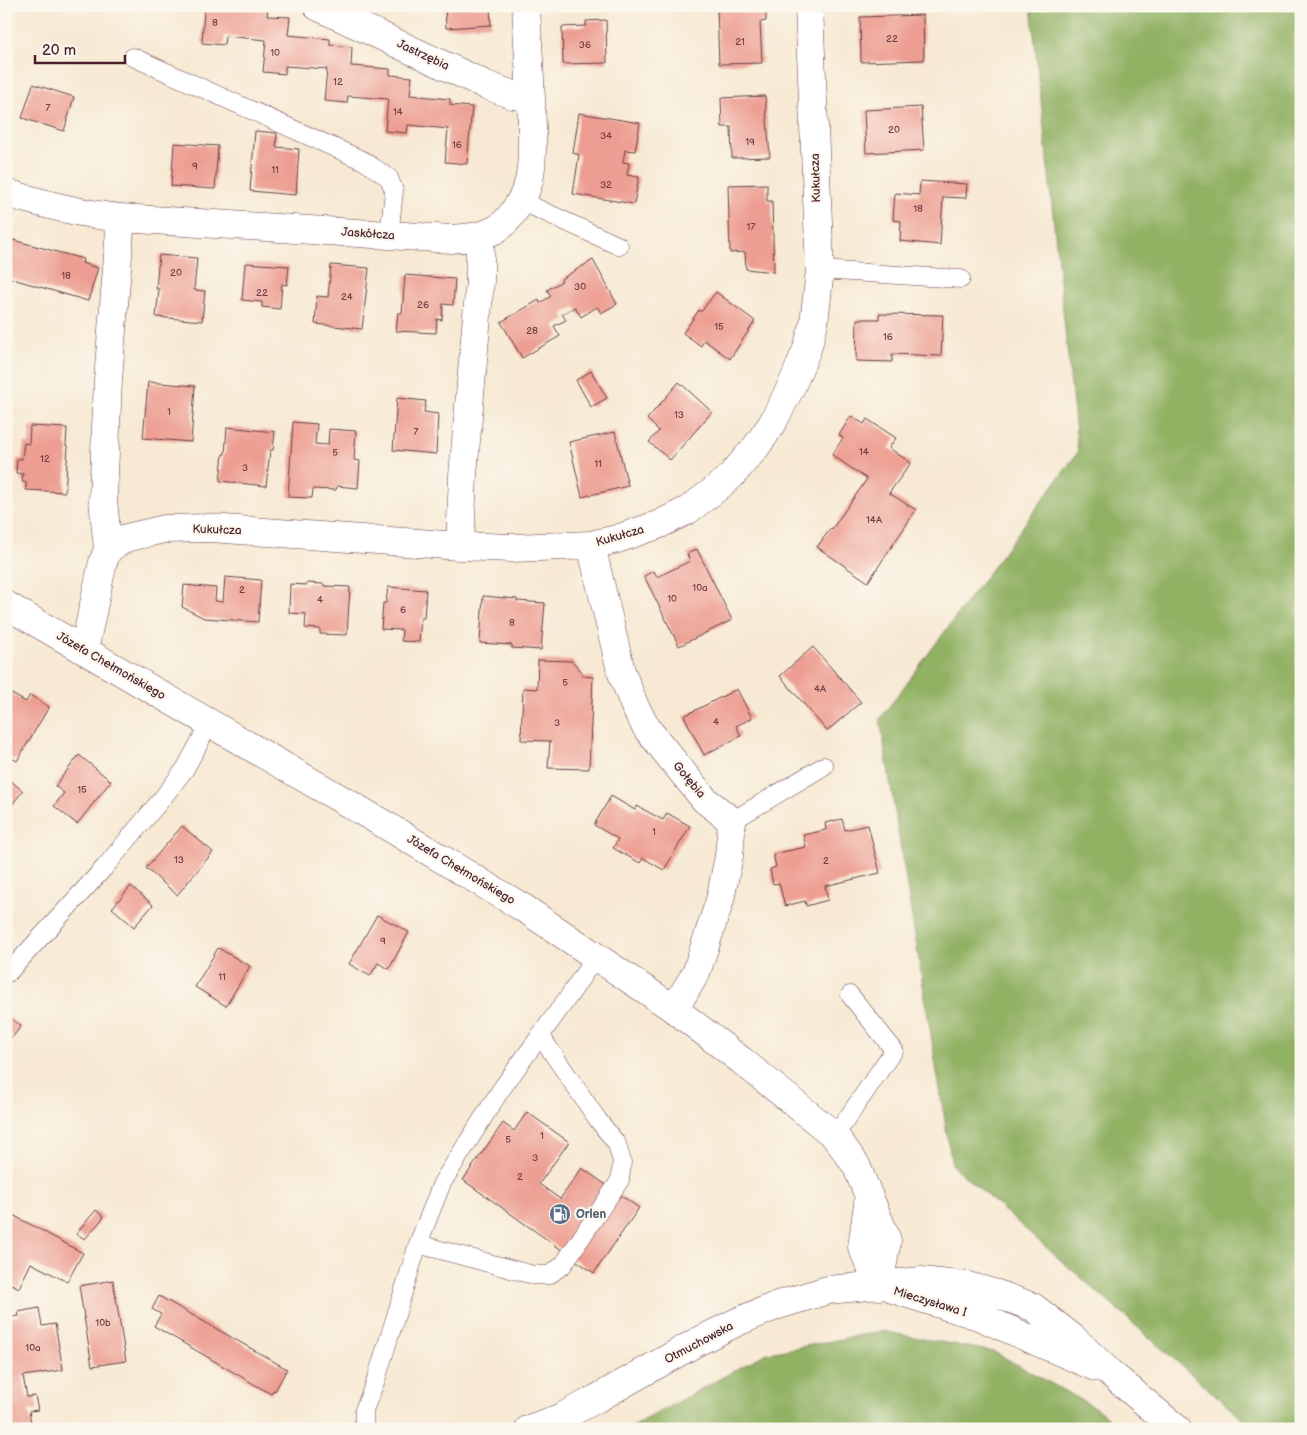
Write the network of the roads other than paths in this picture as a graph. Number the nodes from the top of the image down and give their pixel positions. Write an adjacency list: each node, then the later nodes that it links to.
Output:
1 (317, 6): 5 (street, Jastrzębia)
2 (526, 6): 5 (street, Jaskółcza)
3 (809, 6): 12 (street, Kukułcza)
4 (133, 57): 9 (lane)
5 (531, 97): 7 (street, Jaskółcza)
6 (6, 193): 8 (street, Jaskółcza)
7 (521, 201): 10 (street, Jaskółcza); 11 (lane)
8 (121, 218): 9 (street, Jaskółcza); 16 (street)
9 (389, 236): 10 (street, Jaskółcza)
10 (480, 236): 15 (street)
11 (619, 246)
12 (820, 270): 13 (lane); 14 (street, Kukułcza)
13 (961, 279)
14 (591, 544): 15 (street, Kukułcza); 21 (street, Gołębia)
15 (460, 546): 16 (street, Kukułcza)
16 (108, 548): 18 (street)
17 (6, 606): 18 (street, Józefa Chełmońskiego)
18 (84, 650): 19 (street, Józefa Chełmońskiego)
19 (210, 723): 22 (street, Józefa Chełmońskiego); 23 (lane)
20 (824, 766): 21 (lane)
21 (732, 821): 25 (street)
22 (596, 956): 25 (street, Józefa Chełmońskiego); 26 (lane)
23 (8, 973)
24 (850, 995): 27 (lane)
25 (674, 1009): 27 (street, Józefa Chełmońskiego)
26 (540, 1035): 28 (lane); 28 (lane)
27 (835, 1136): 29 (street, Józefa Chełmońskiego)
28 (418, 1244): 30 (lane)
29 (879, 1286): 31 (street, Otmuchowska); 32 (street, Mieczysława I)
30 (364, 1429)
31 (529, 1429)
32 (1177, 1429)

